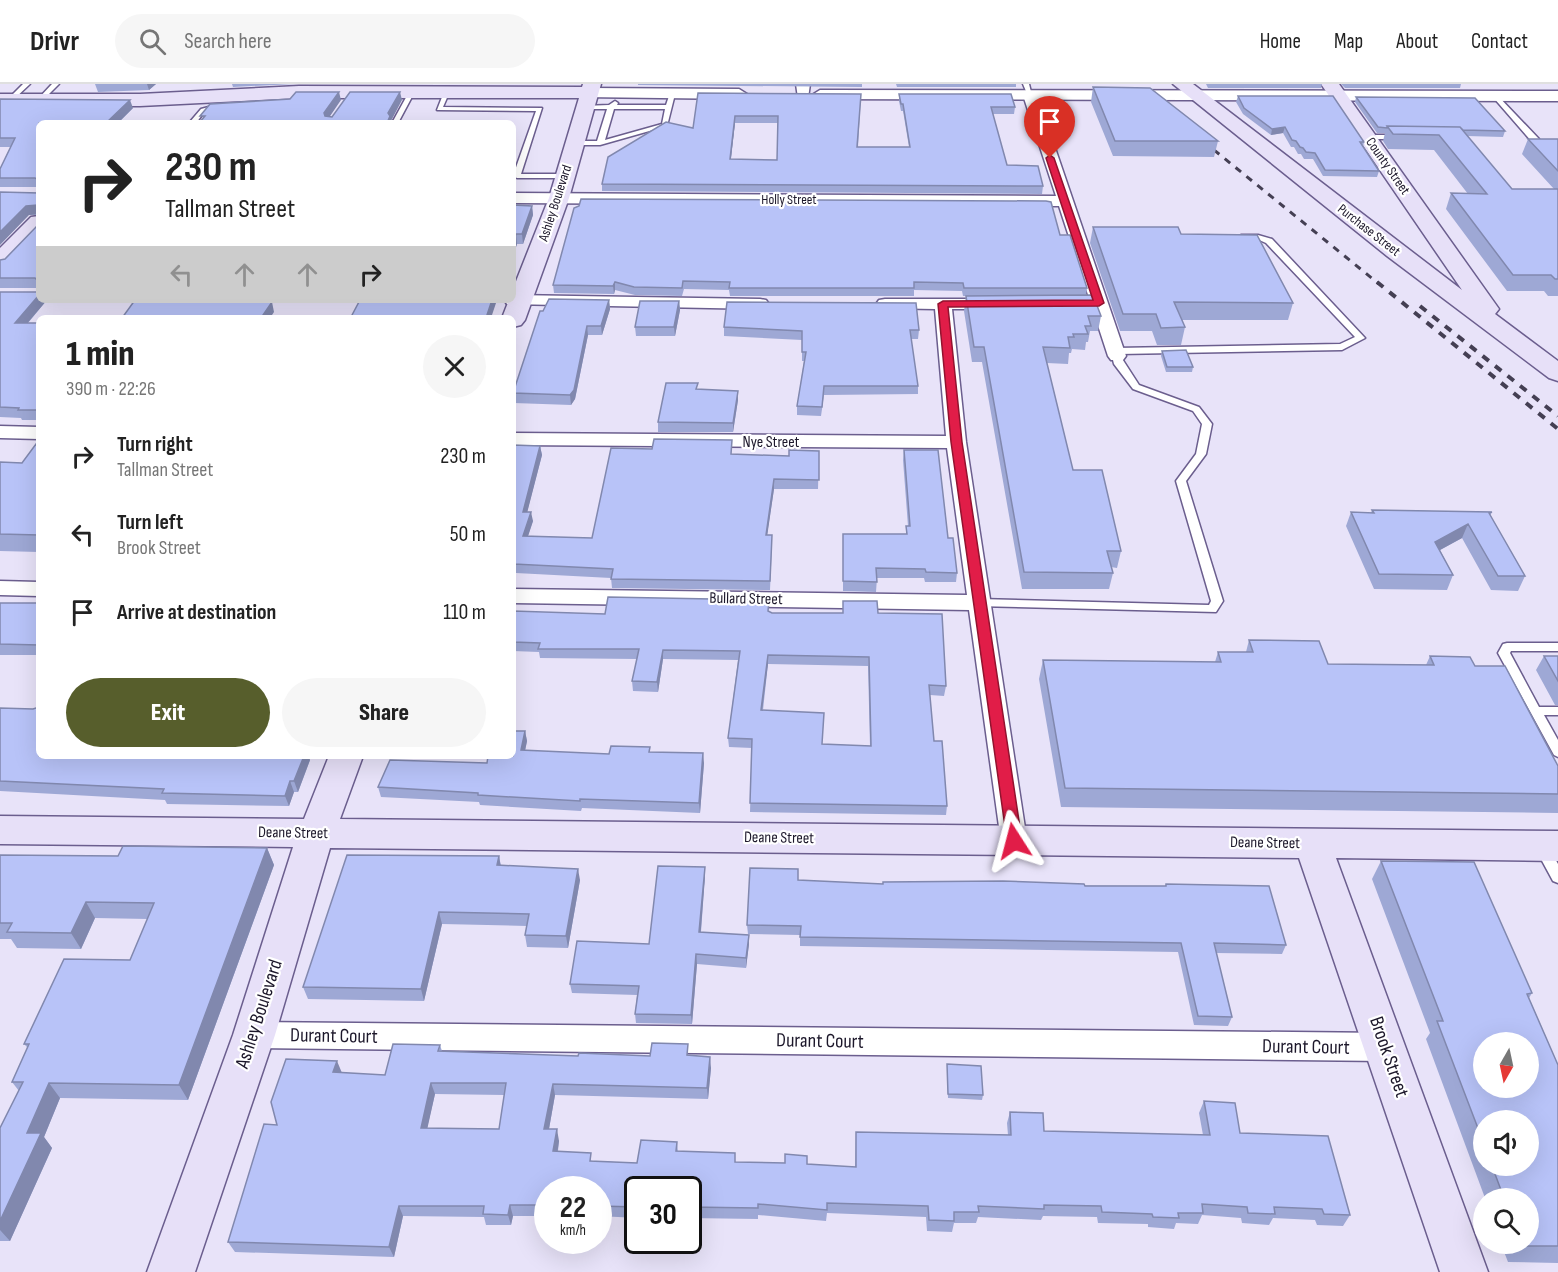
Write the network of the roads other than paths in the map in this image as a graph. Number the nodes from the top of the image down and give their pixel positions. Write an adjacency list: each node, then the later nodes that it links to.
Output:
1 (27, 84): 16 (lane)
2 (56, 84): 17 (lane)
3 (177, 84): 15 (main road)
4 (1028, 89): 5 (street); 7 (street); 33 (street)
5 (1189, 89): 6 (street); 37 (main road, Purchase Street)
6 (1334, 90): 13 (street); 25 (main road, County Street)
7 (799, 91)
8 (411, 93): 9 (main road); 15 (main road); 23 (lane)
9 (446, 93): 11 (main road); 30 (lane)
10 (623, 93): 11 (street); 18 (street); 20 (lane)
11 (589, 95): 20 (lane); 29 (main road, Ashley Boulevard)
12 (755, 95): 18 (street)
13 (1495, 96): 14 (street); 27 (lane)
14 (1556, 98)
15 (162, 99): 17 (main road); 21 (main road)
16 (5, 100): 17 (main road)
17 (40, 100)
18 (670, 101): 20 (lane); 28 (lane)
19 (232, 105): 22 (lane)
20 (611, 107): 28 (lane)
21 (143, 118)
22 (195, 120)
23 (397, 120)
24 (626, 126): 28 (lane)
25 (1367, 137): 26 (lane); 36 (main road, County Street)
26 (1413, 137)
27 (1536, 141)
28 (600, 143): 29 (lane)
29 (575, 144): 30 (main road, Ashley Boulevard)
30 (565, 176): 32 (main road, Ashley Boulevard)
31 (516, 198): 32 (street, Holly Street)
32 (559, 198): 33 (street, Holly Street); 43 (main road, Ashley Boulevard)
33 (1065, 201): 45 (street)
34 (36, 225): 38 (main road)
35 (1235, 237): 45 (lane)
36 (1445, 248): 37 (main road); 44 (main road, County Street)
37 (1395, 250): 44 (main road, Purchase Street)
38 (0, 261)
39 (1015, 303): 42 (street)
40 (780, 304): 43 (street)
41 (873, 304): 42 (street)
42 (943, 304): 50 (street)
43 (516, 307)
44 (1502, 330): 46 (main road, Purchase Street)
45 (1116, 353): 54 (lane)
46 (1558, 373)
47 (0, 432): 48 (street)
48 (36, 433)
49 (516, 439): 50 (street, Nye Street)
50 (956, 442): 54 (street)
51 (0, 588): 52 (street)
52 (36, 589)
53 (516, 596): 54 (street, Bullard Street)
54 (979, 603): 62 (street)
55 (1558, 647): 56 (lane)
56 (1536, 711): 57 (lane); 58 (lane)
57 (1558, 711)
58 (1558, 752)
59 (345, 759): 61 (main road, Ashley Boulevard)
60 (0, 830): 61 (main road, Deane Street)
61 (316, 834): 62 (main road, Deane Street); 66 (main road, Ashley Boulevard)
62 (1014, 841): 63 (main road, Deane Street)
63 (1312, 843): 64 (main road, Deane Street); 67 (main road, Brook Street)
64 (1549, 845): 65 (lane)
65 (1558, 877)
66 (254, 1035): 67 (street, Durant Court); 68 (main road, Ashley Boulevard)
67 (1386, 1047): 69 (main road, Brook Street)
68 (171, 1272)
69 (1464, 1272)

